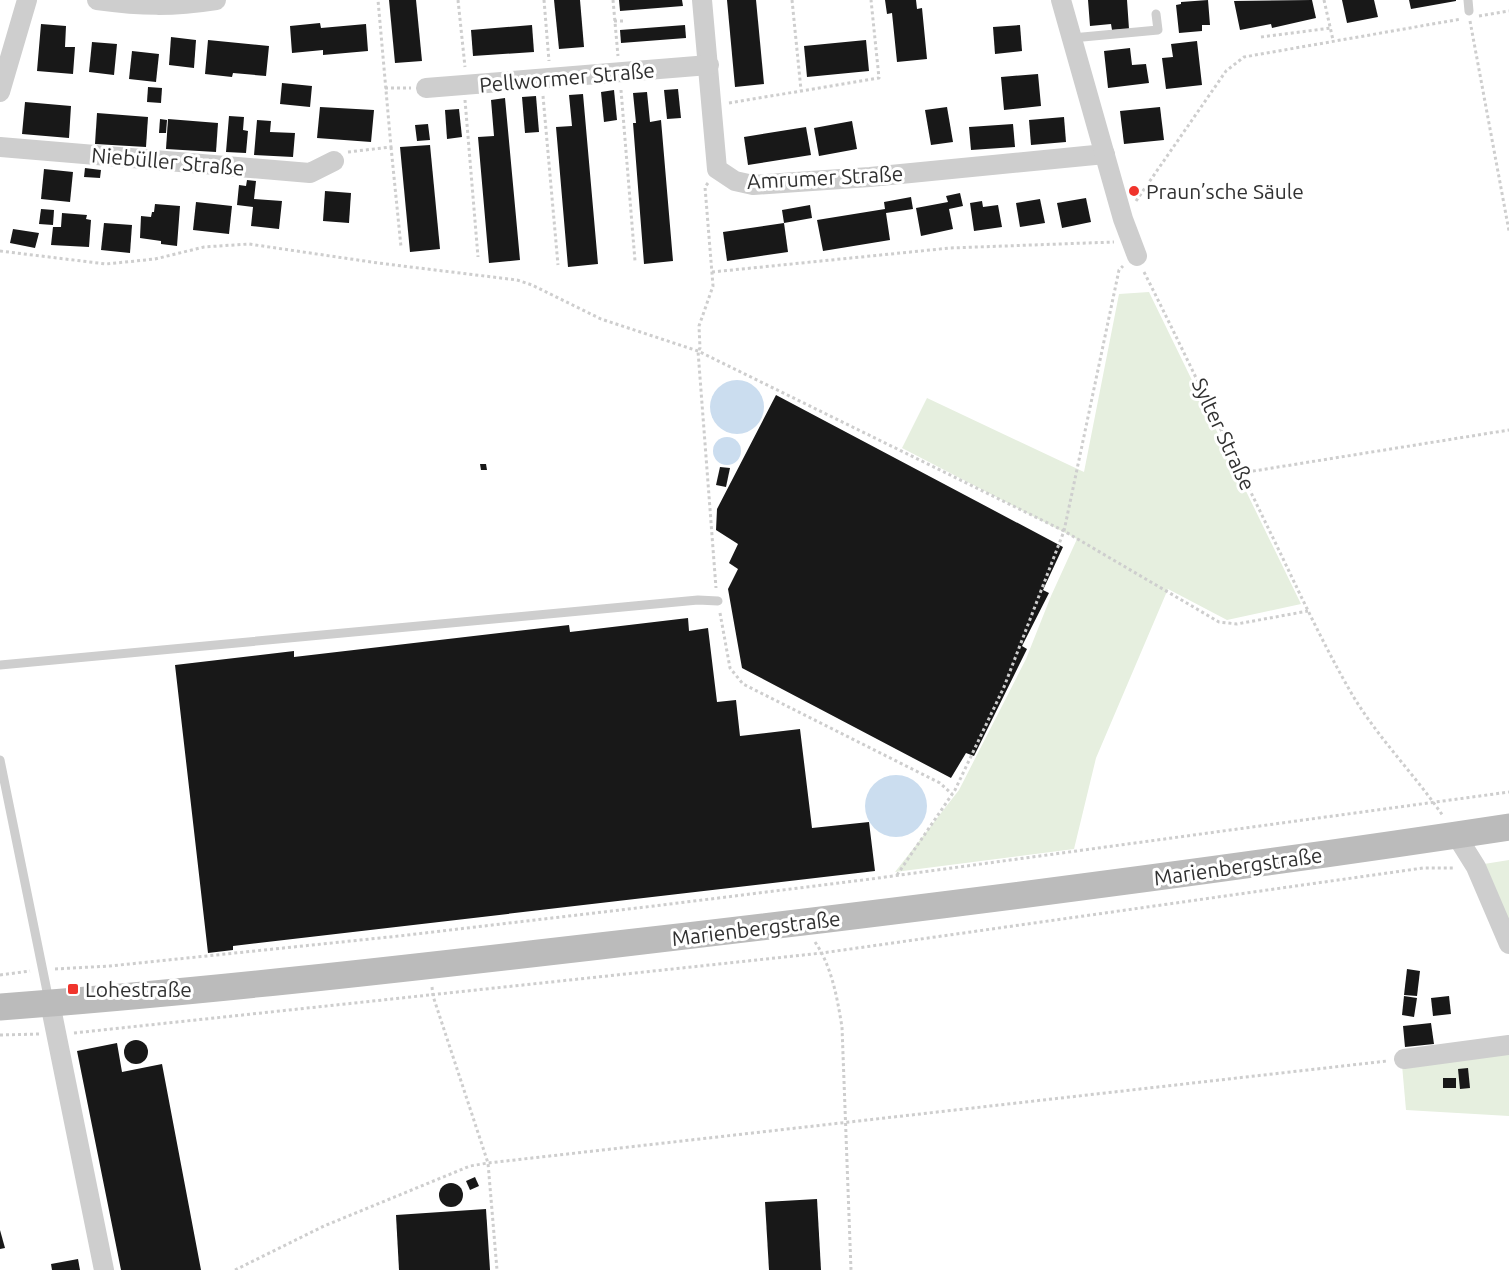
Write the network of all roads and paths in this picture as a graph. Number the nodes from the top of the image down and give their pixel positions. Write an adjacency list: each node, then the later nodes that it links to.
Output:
1 (27, 0): 30 (street)
2 (97, 0): 3 (street)
3 (216, 0)
4 (378, 0): 27 (path)
5 (458, 0): 26 (path)
6 (544, 0): 25 (path)
7 (613, 0): 17 (path)
8 (702, 0): 23 (street, Amrumer Straße)
9 (792, 0): 29 (path)
10 (871, 0): 29 (path)
11 (1061, 0): 21 (street)
12 (1324, 0): 19 (path)
13 (1468, 0): 16 (lane)
14 (1509, 11): 16 (path)
15 (1156, 14): 21 (lane)
16 (1469, 14): 22 (path); 38 (path)
17 (614, 21): 18 (path); 24 (path)
18 (623, 21)
19 (1330, 28): 20 (path); 22 (path)
20 (1262, 37)
21 (1072, 38): 34 (street)
22 (1333, 40): 37 (path)
23 (709, 65): 24 (street, Pellwormer Straße); 31 (street, Amrumer Straße)
24 (619, 73): 25 (street, Pellwormer Straße); 43 (path)
25 (546, 78): 26 (street, Pellwormer Straße); 44 (path)
26 (466, 85): 28 (street, Pellwormer Straße); 42 (path)
27 (385, 88): 28 (path); 33 (path)
28 (426, 88)
29 (801, 90): 31 (path)
30 (0, 92)
31 (712, 106): 36 (street, Amrumer Straße)
32 (0, 147): 35 (street, Niebüller Straße)
33 (391, 147): 35 (path); 39 (path)
34 (1105, 154): 36 (street, Amrumer Straße); 37 (street)
35 (334, 161)
36 (717, 169): 45 (path)
37 (1126, 227): 41 (street); 45 (path)
38 (1509, 231)
39 (401, 247)
40 (0, 251): 46 (path)
41 (1137, 256): 48 (path, Sylter Straße); 49 (path)
42 (478, 257)
43 (634, 261)
44 (558, 265)
45 (712, 272): 46 (path)
46 (698, 351): 49 (path); 50 (path)
47 (1509, 430): 48 (path)
48 (1241, 472): 51 (path, Sylter Straße)
49 (1064, 531): 51 (path); 55 (path)
50 (718, 601): 52 (lane); 55 (path)
51 (1308, 611): 56 (path, Sylter Straße)
52 (0, 665)
53 (0, 760): 65 (lane)
54 (1509, 792): 56 (path)
55 (952, 794): 60 (path)
56 (1434, 803): 58 (path, Sylter Straße); 60 (path)
57 (1509, 827): 58 (main road, Marienbergstraße)
58 (1456, 835): 59 (street); 61 (main road, Marienbergstraße)
59 (1476, 867): 62 (street); 63 (path)
60 (897, 876): 65 (path)
61 (802, 923): 63 (path); 64 (main road, Marienbergstraße)
62 (1509, 944)
63 (822, 952): 67 (path); 74 (path)
64 (429, 966): 67 (path); 68 (main road, Marienbergstraße)
65 (43, 970): 66 (path); 68 (lane)
66 (0, 975)
67 (433, 996): 71 (path); 75 (path)
68 (50, 1003): 69 (main road, Marienbergstraße); 71 (street)
69 (0, 1008)
70 (0, 1035): 71 (path)
71 (55, 1035): 76 (street)
72 (1509, 1045): 73 (street)
73 (1404, 1059): 74 (path)
74 (844, 1123): 75 (path); 79 (path)
75 (488, 1163): 77 (path); 78 (path)
76 (104, 1270)
77 (235, 1270)
78 (497, 1270)
79 (850, 1270)

